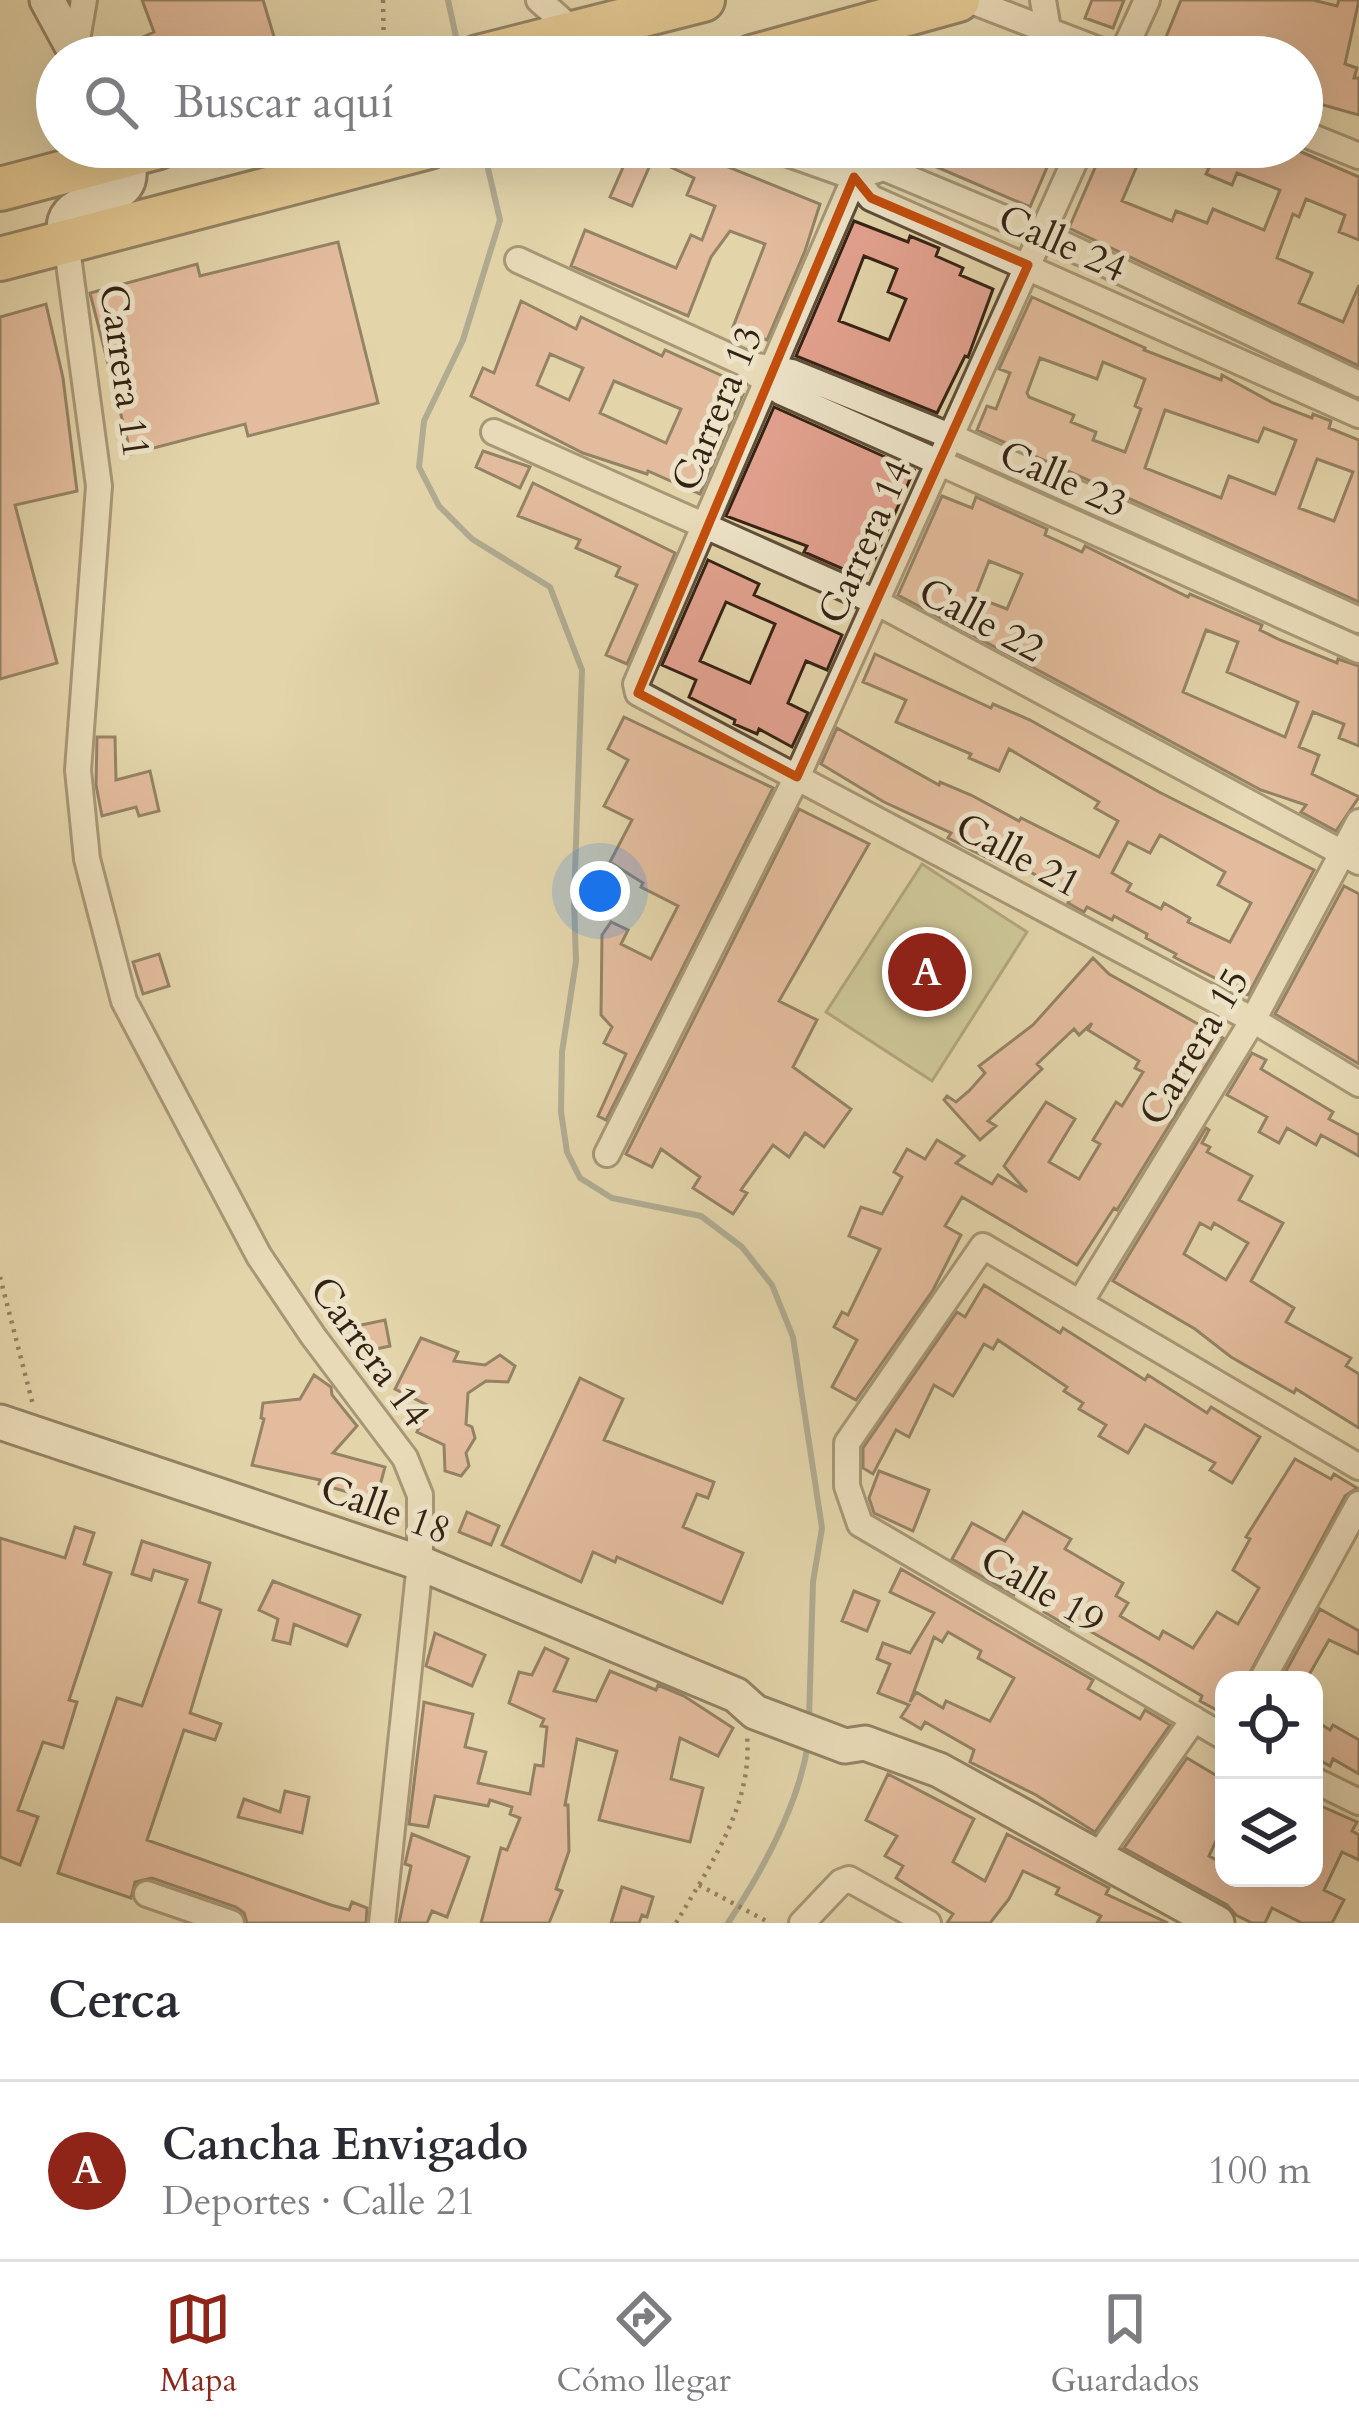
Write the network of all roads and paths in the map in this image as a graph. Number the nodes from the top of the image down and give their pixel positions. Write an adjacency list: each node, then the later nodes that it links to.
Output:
1 (47, 0): 12 (main road)
2 (83, 0): 13 (street)
3 (382, 0): 14 (path)
4 (539, 0): 11 (street)
5 (703, 0): 11 (highway)
6 (958, 0): 16 (highway)
7 (969, 0): 10 (street)
8 (1043, 0): 10 (street)
9 (1147, 0): 18 (street)
10 (1048, 29): 17 (street)
11 (575, 32): 15 (highway)
12 (66, 36)
13 (78, 36)
14 (384, 36)
15 (559, 36)
16 (893, 36)
17 (1066, 36)
18 (1129, 36)
19 (1323, 141): 20 (street)
20 (1359, 156)
21 (73, 168): 28 (highway)
22 (131, 168): 30 (main road, Carrera 11)
23 (347, 168): 30 (highway)
24 (828, 168): 27 (street)
25 (858, 168): 27 (street, Carrera 13)
26 (1072, 168): 29 (street, Carrera 14)
27 (854, 177): 29 (street, Calle 24); 33 (street, Calle 24); 34 (street, Carrera 13)
28 (0, 189)
29 (1042, 234): 33 (street, Carrera 14); 35 (street, Calle 24)
30 (66, 241): 31 (highway); 48 (street, Carrera 11)
31 (0, 259)
32 (518, 260): 34 (street, Calle 23)
33 (1028, 265): 36 (street, Calle 24); 38 (street, Carrera 14)
34 (761, 371): 38 (street, Calle 23); 39 (street, Calle 23); 40 (street, Carrera 13)
35 (1359, 384)
36 (1359, 416)
37 (494, 432): 40 (street, Calle 22)
38 (950, 436): 39 (street, Carrera 14); 42 (street, Calle 23)
39 (939, 462): 41 (street, Carrera 14); 43 (street, Calle 23)
40 (705, 527): 41 (street, Calle 22); 44 (street, Carrera 13)
41 (876, 602): 45 (street, Carrera 14); 47 (street, Calle 22)
42 (1359, 620)
43 (1359, 650)
44 (641, 697): 45 (street, Calle 21)
45 (797, 777): 49 (street, Calle 21); 51 (street, Carrera 14)
46 (1359, 822): 47 (street, Carrera 15)
47 (1351, 858): 49 (street, Carrera 15)
48 (87, 860): 58 (street, Carrera 14)
49 (1253, 1020): 50 (street, Calle 21); 53 (street, Carrera 15)
50 (1359, 1084)
51 (607, 1154)
52 (0, 1277): 55 (path)
53 (1081, 1301): 56 (street); 61 (street, Calle 19)
54 (0, 1422): 55 (main road, Calle 18)
55 (40, 1432): 58 (main road, Calle 18)
56 (1359, 1467)
57 (1359, 1504): 59 (street)
58 (420, 1563): 60 (main road, Calle 18); 70 (street, Carrera 14)
59 (1267, 1671)
60 (736, 1695): 65 (main road, Calle 18); 66 (path)
61 (1194, 1719): 62 (street, Calle 19); 65 (street)
62 (1215, 1732)
63 (1323, 1784): 64 (street)
64 (1359, 1802)
65 (1098, 1856): 74 (main road, Calle 18)
66 (698, 1885): 68 (path); 71 (path)
67 (147, 1894): 69 (street)
68 (767, 1921)
69 (231, 1923)
70 (382, 1923)
71 (676, 1923)
72 (802, 1923): 73 (street)
73 (928, 1923)
74 (1217, 1923)

